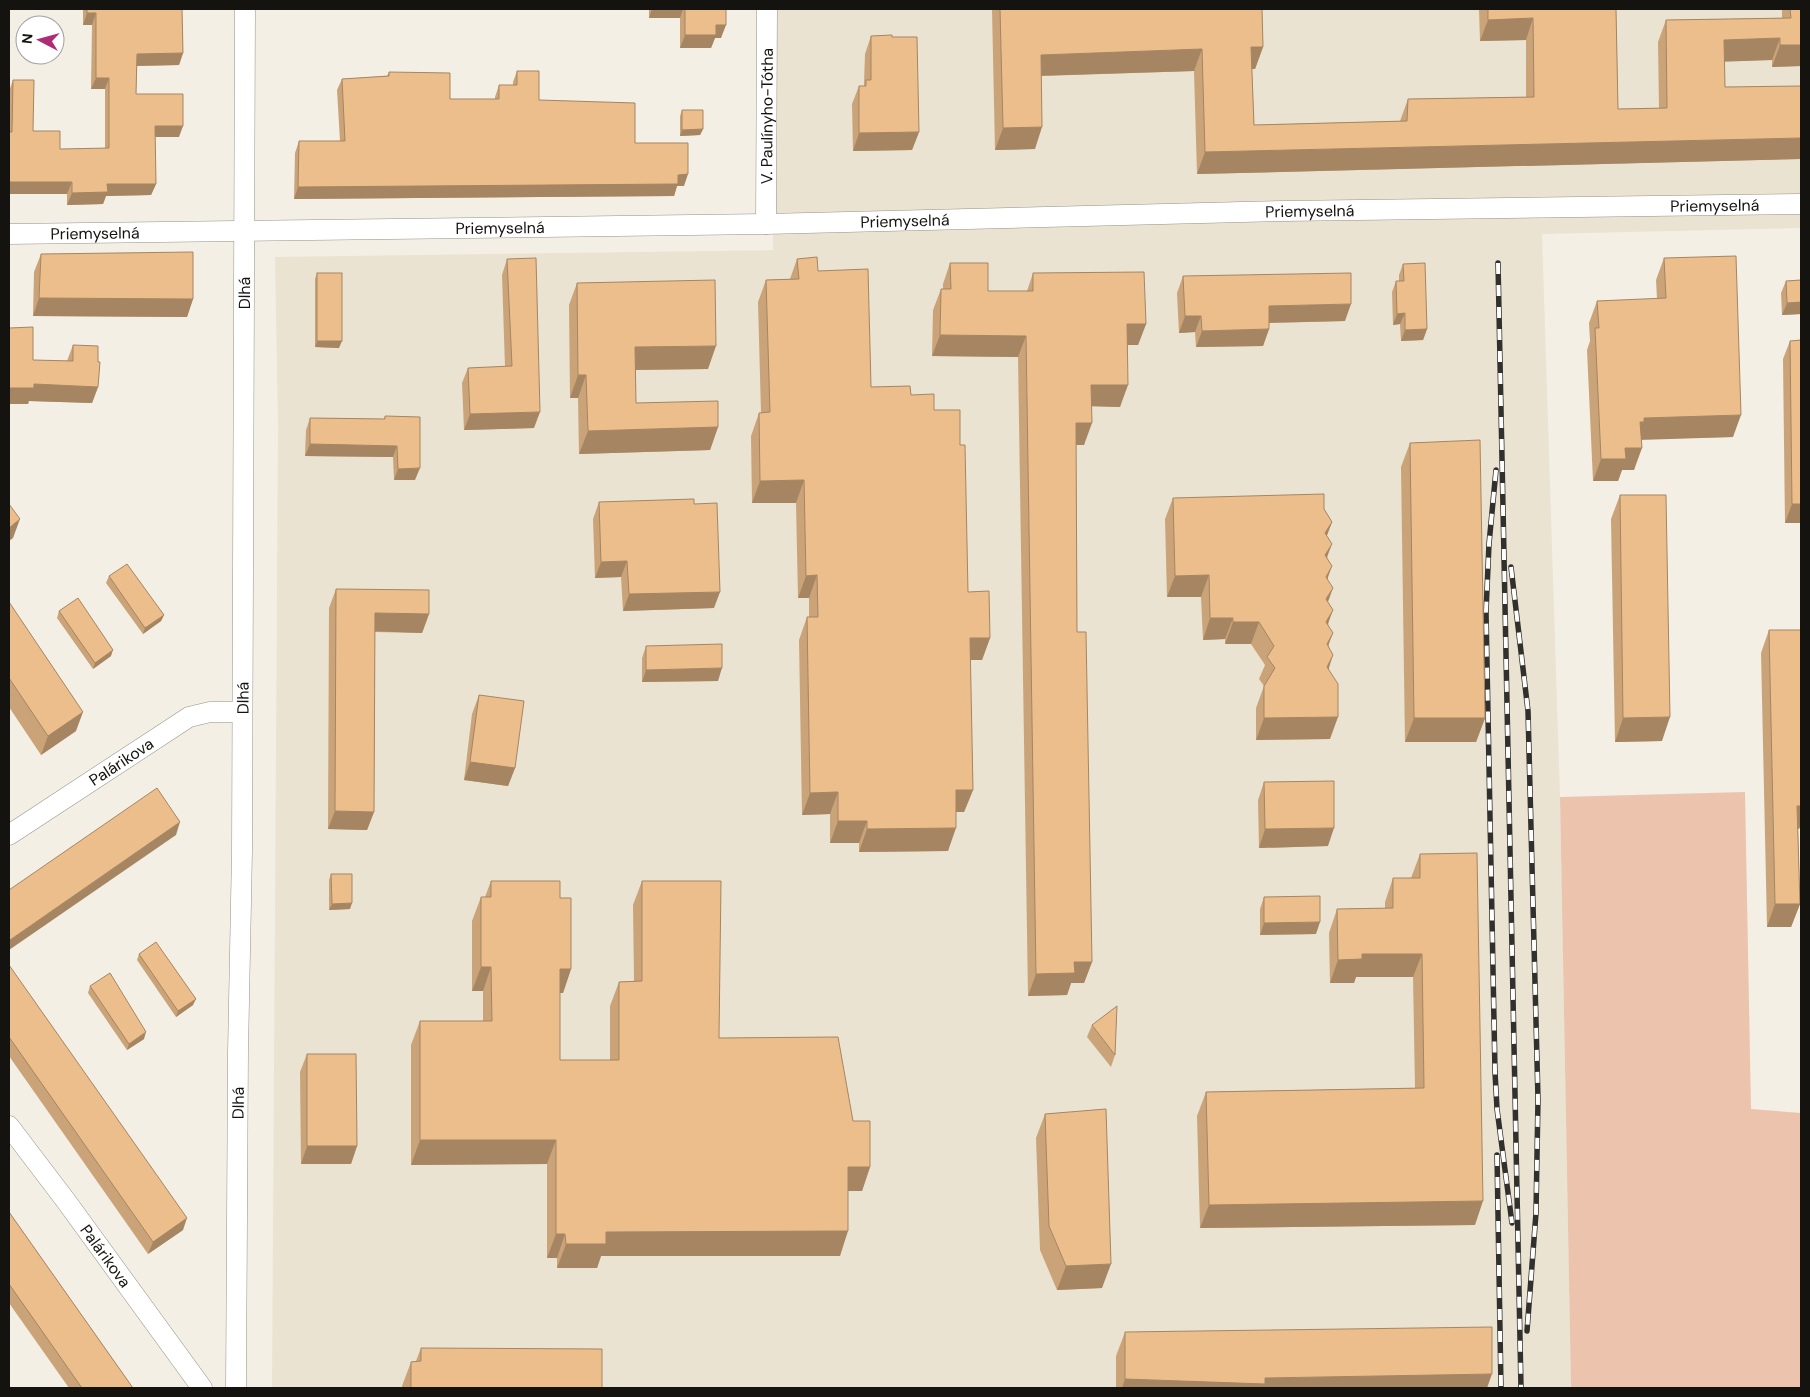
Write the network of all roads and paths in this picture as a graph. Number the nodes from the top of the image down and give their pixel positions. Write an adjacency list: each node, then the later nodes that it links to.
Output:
1 (245, 9): 5 (street, Dlhá)
2 (767, 9): 4 (street, V. Paulínyho-Tótha)
3 (1801, 204): 4 (street, Priemyselná)
4 (766, 224): 5 (street, Priemyselná)
5 (244, 229): 6 (street, Priemyselná); 7 (street, Dlhá)
6 (9, 234)
7 (242, 712): 8 (street, Palárikova); 11 (street, Dlhá)
8 (9, 835)
9 (9, 1126): 10 (street, Palárikova)
10 (202, 1388)
11 (236, 1388)

